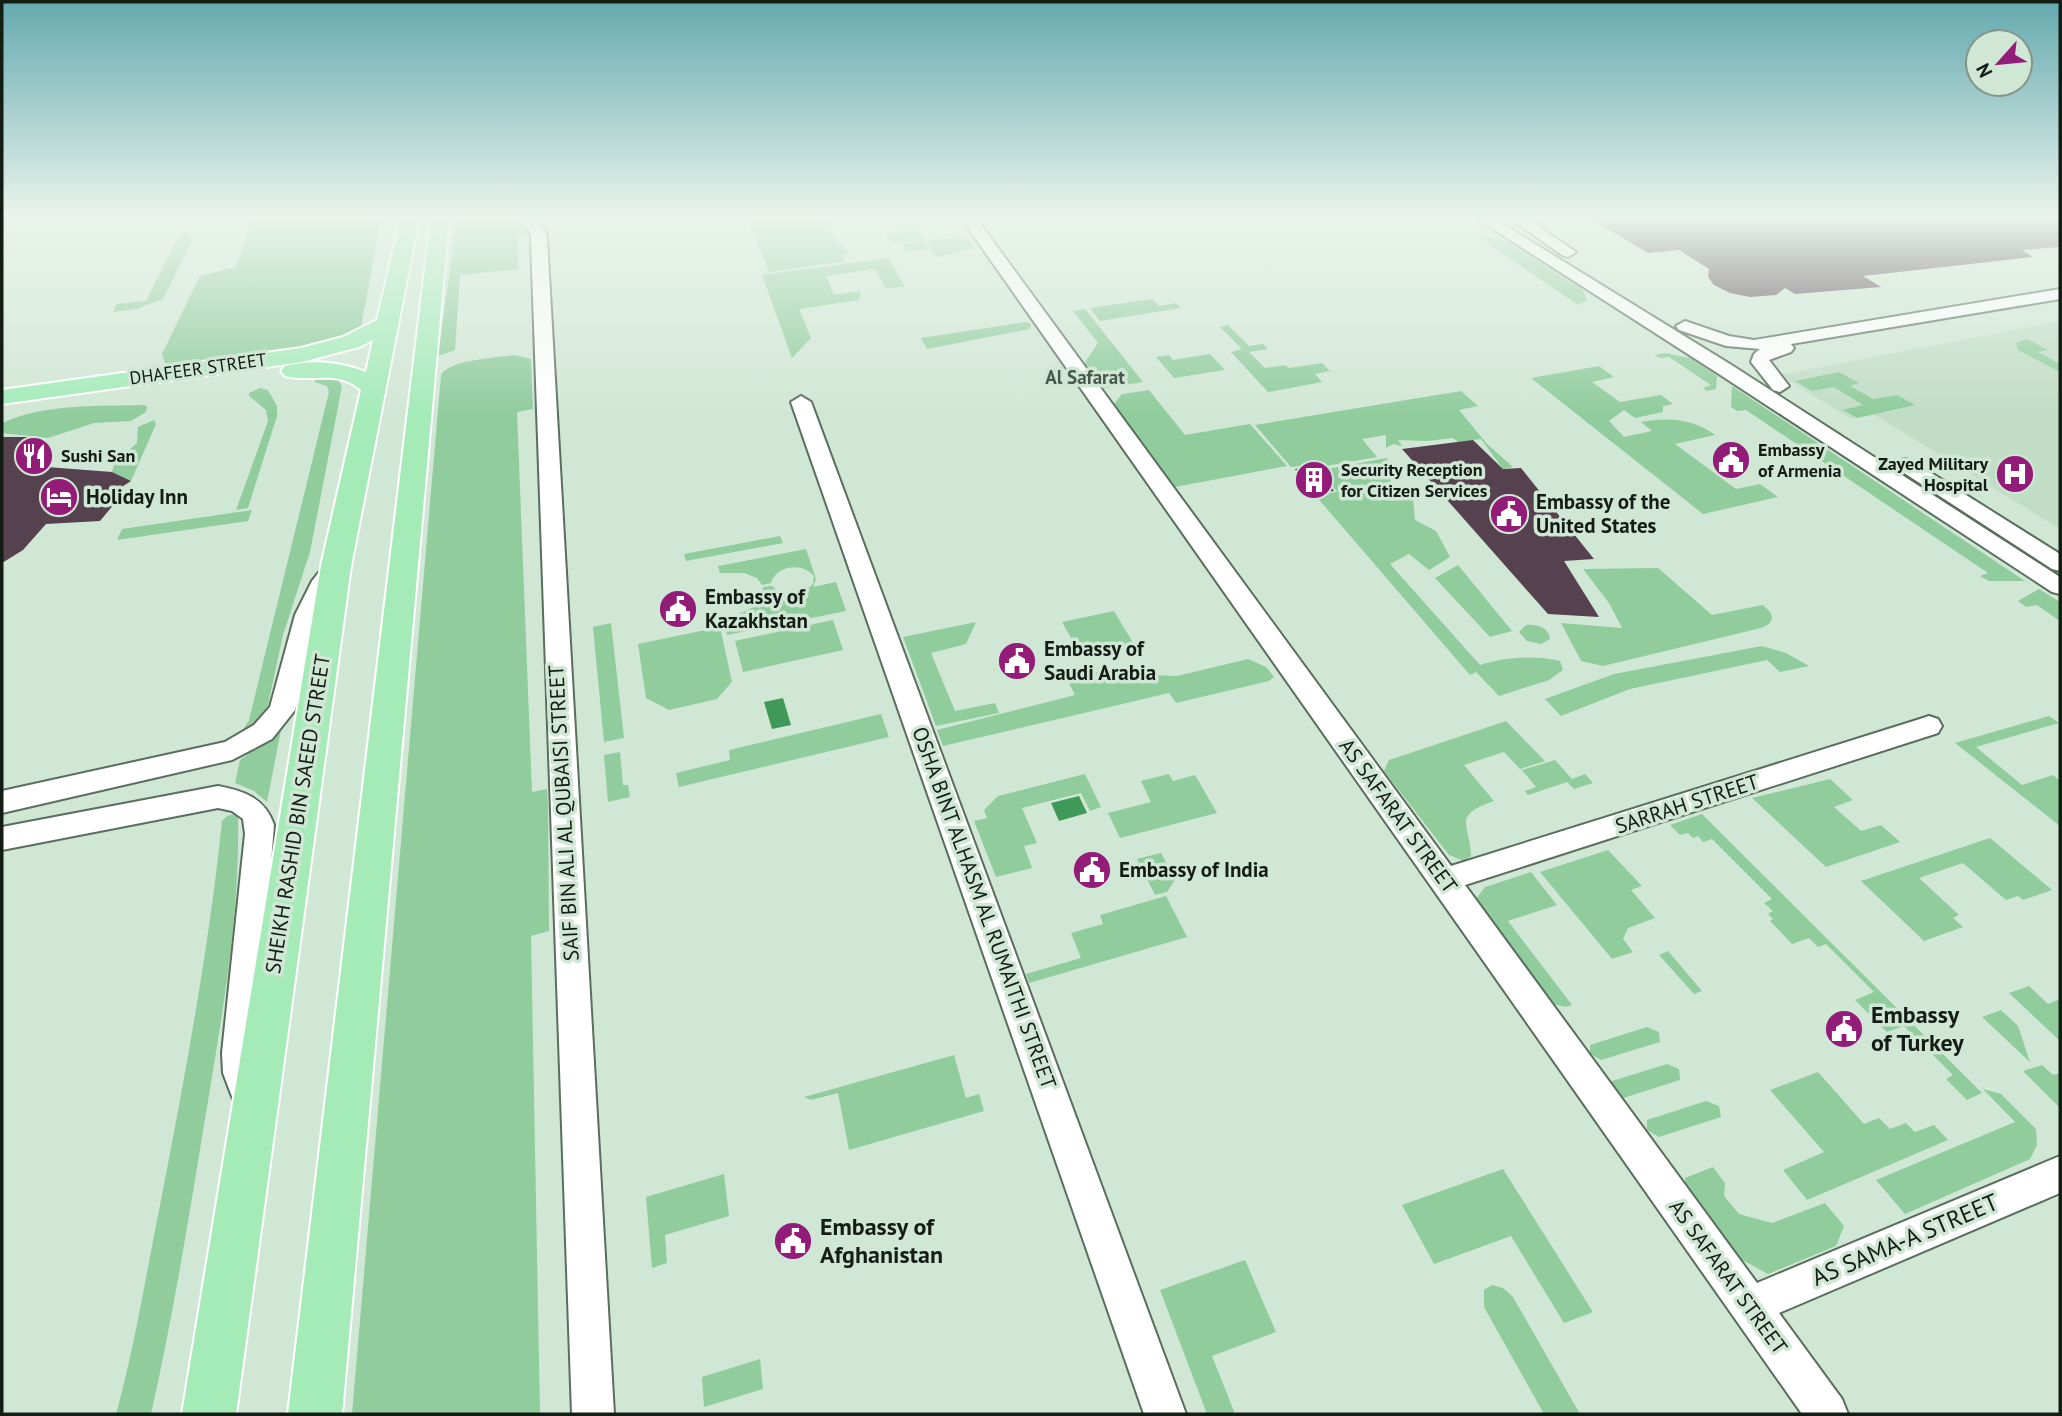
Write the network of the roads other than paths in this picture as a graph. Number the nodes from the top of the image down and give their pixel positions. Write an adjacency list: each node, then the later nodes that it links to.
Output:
1 (397, 284): 9 (main road, SHEIKH RASHID BIN SAEED STREET)
2 (433, 284): 31 (main road)
3 (541, 284): 32 (street, SAIF BIN ALI AL QUBAISI STREET)
4 (1016, 284): 26 (street, AS SAFARAT STREET)
5 (1589, 284): 18 (street)
6 (1619, 284): 10 (street)
7 (2060, 294): 10 (street)
8 (2060, 304): 11 (street)
9 (390, 323): 12 (main road, SHEIKH RASHID BIN SAEED STREET); 13 (main road, DHAFEER STREET)
10 (1685, 326): 11 (street)
11 (1780, 386): 16 (street)
12 (375, 390): 15 (main road, DHAFEER STREET); 17 (main road, SHEIKH RASHID BIN SAEED STREET)
13 (2, 397)
14 (801, 402): 33 (street, OSHA BINT ALHASM AL RUMAITHI STREET)
15 (2, 413)
16 (2060, 564)
17 (336, 566): 20 (street); 27 (main road, SHEIKH RASHID BIN SAEED STREET)
18 (2060, 587)
19 (1929, 726): 26 (street, SARRAH STREET)
20 (55, 791): 21 (street); 22 (street)
21 (2, 802)
22 (2, 808)
23 (37, 831): 24 (street); 25 (street); 27 (street)
24 (2, 832)
25 (2, 839)
26 (1444, 880): 29 (street, AS SAFARAT STREET)
27 (254, 1107): 30 (main road, SHEIKH RASHID BIN SAEED STREET)
28 (2060, 1174): 29 (street, AS SAMA-A STREET)
29 (1749, 1306): 34 (street, AS SAFARAT STREET)
30 (209, 1414)
31 (315, 1414)
32 (593, 1414)
33 (1165, 1414)
34 (1827, 1414)

